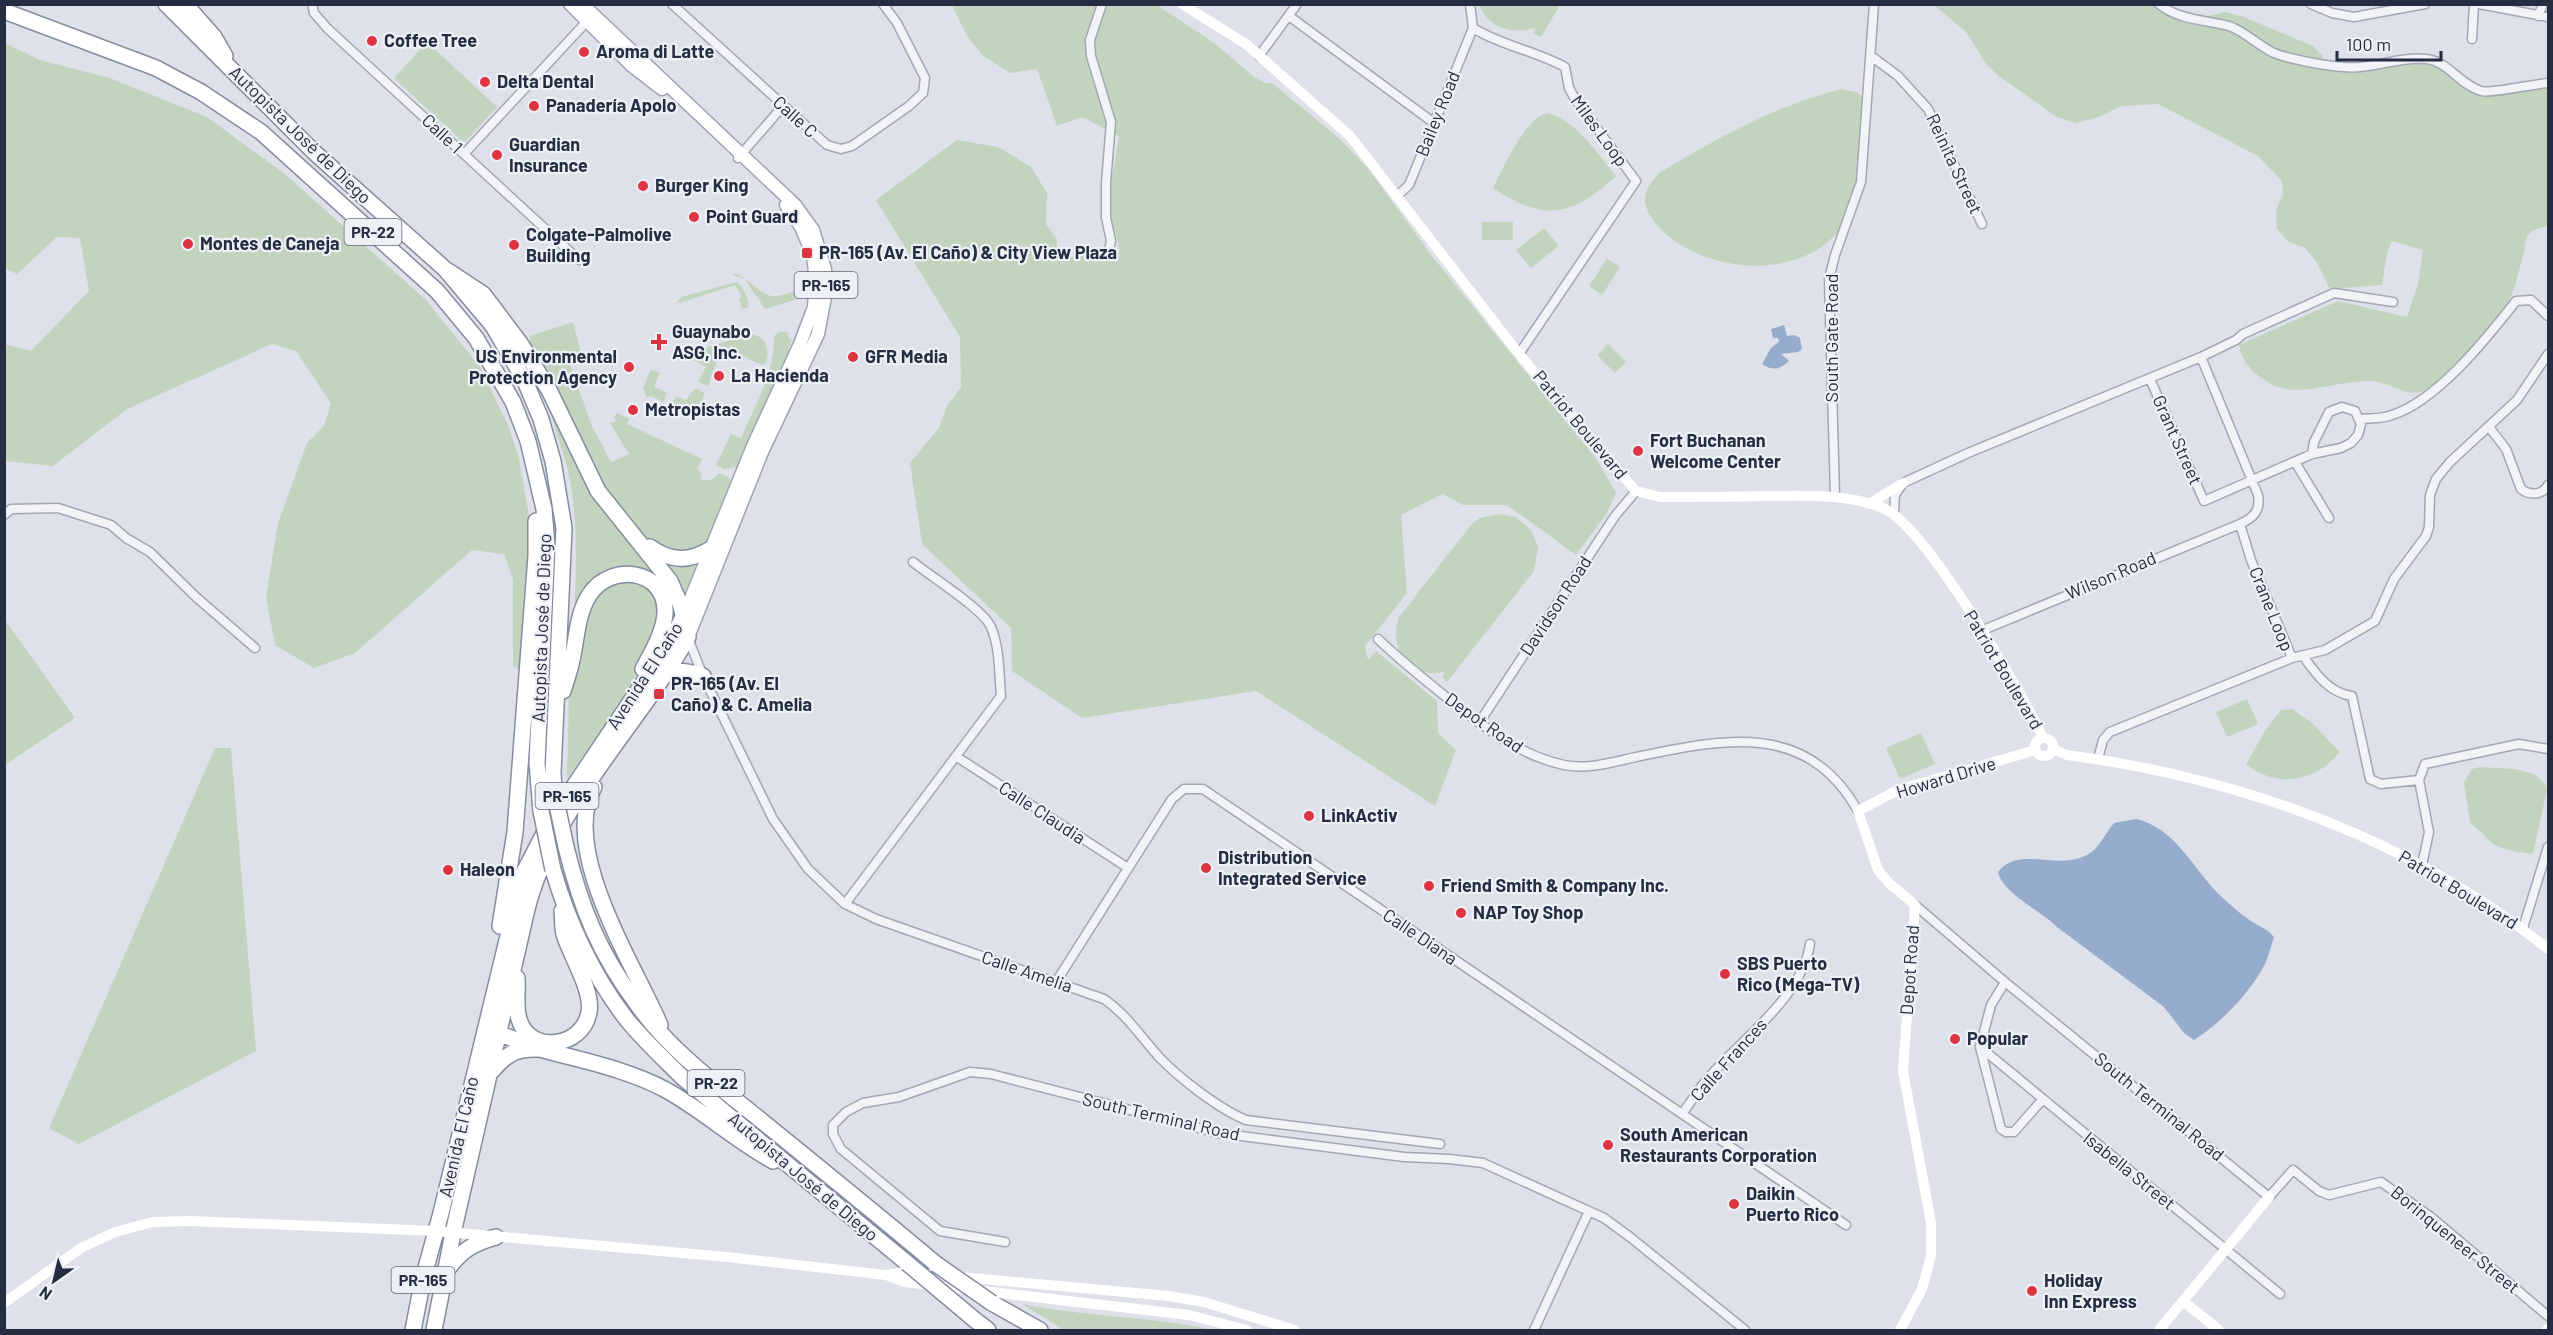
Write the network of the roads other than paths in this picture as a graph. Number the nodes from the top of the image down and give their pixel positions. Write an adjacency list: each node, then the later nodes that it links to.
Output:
1 (166, 4): 31 (highway, Autopista José de Diego / PR-22)
2 (185, 4): 31 (highway)
3 (312, 4): 35 (street, Calle 1)
4 (570, 4): 24 (main road, Avenida El Caño / PR-165)
5 (582, 4): 24 (main road, Avenida El Caño / PR-165)
6 (672, 4): 33 (street, Calle C)
7 (883, 4): 33 (street, Calle C)
8 (1102, 4): 39 (street)
9 (1182, 4): 29 (street, Patriot Boulevard)
10 (1298, 4): 21 (street)
11 (1470, 4): 26 (street)
12 (1874, 4): 30 (street, South Gate Road)
13 (2159, 4): 32 (street)
14 (2311, 4): 19 (street)
15 (2425, 4): 19 (street)
16 (2474, 4): 27 (street)
17 (2479, 4): 22 (street)
18 (2543, 4): 22 (street)
19 (2406, 7)
20 (4, 11): 28 (highway, Autopista José de Diego / PR-22)
21 (1289, 16): 29 (street); 34 (street)
22 (2538, 16): 23 (street)
23 (2548, 17)
24 (589, 19): 35 (street); 36 (main road, Avenida El Caño / PR-165)
25 (4, 22): 28 (highway)
26 (1473, 28): 34 (street, Bailey Road); 44 (street, Miles Loop)
27 (2472, 39)
28 (123, 54): 54 (highway, Autopista José de Diego / PR-22)
29 (1259, 56): 37 (street, Patriot Boulevard)
30 (1871, 56): 38 (street, Reinita Street); 57 (street, South Gate Road)
31 (234, 72): 41 (highway, Autopista José de Diego / PR-22)
32 (2548, 83)
33 (783, 106): 36 (street)
34 (1434, 123): 37 (street, Bailey Road)
35 (465, 154): 40 (street, Calle 1)
36 (740, 155): 64 (main road, Avenida El Caño / PR-165); 68 (main road, Avenida El Caño / PR-165)
37 (1398, 195): 44 (street, Patriot Boulevard)
38 (1982, 224)
39 (1109, 250)
40 (579, 260)
41 (445, 269): 63 (highway); 75 (highway, Autopista José de Diego / PR-22)
42 (2393, 302): 46 (street)
43 (2548, 316): 48 (street)
44 (1519, 354): 56 (street, Patriot Boulevard)
45 (2548, 354): 49 (street)
46 (2201, 357): 47 (street); 52 (street)
47 (2150, 379): 52 (street, Grant Street); 53 (street)
48 (2360, 419): 50 (street); 50 (street)
49 (2489, 427): 55 (street); 71 (street)
50 (2312, 454): 51 (street)
51 (2295, 462): 52 (street); 61 (street)
52 (2254, 481): 62 (street)
53 (1903, 483): 58 (street); 59 (street)
54 (538, 484): 90 (highway, Autopista José de Diego / PR-22, bridge); 99 (highway)
55 (2548, 485)
56 (1636, 491): 57 (street, Patriot Boulevard); 77 (street, Davidson Road)
57 (1835, 496): 58 (street, Patriot Boulevard)
58 (1868, 503): 59 (street, Patriot Boulevard)
59 (1894, 513): 67 (street, Patriot Boulevard)
60 (4, 515): 70 (street)
61 (2330, 518)
62 (2240, 524): 67 (street, Wilson Road); 72 (street, Crane Loop)
63 (635, 536): 64 (highway); 66 (highway)
64 (712, 548): 66 (main road, Avenida El Caño / PR-165)
65 (913, 562): 83 (street)
66 (684, 615): 68 (highway); 78 (highway, Avenida El Caño / PR-165)
67 (1983, 630): 79 (street, Patriot Boulevard)
68 (688, 637): 73 (highway, Avenida El Caño / PR-165); 74 (street, Calle Amelia)
69 (1378, 639): 77 (street, Depot Road)
70 (255, 648)
71 (2302, 656): 72 (street); 85 (street)
72 (2292, 658): 84 (street, Crane Loop)
73 (663, 676): 74 (highway); 76 (highway, Avenida El Caño / PR-165)
74 (703, 676): 91 (street, Calle Amelia)
75 (556, 711): 78 (highway); 101 (highway, Autopista José de Diego / PR-22, bridge)
76 (637, 714): 96 (highway, Avenida El Caño / PR-165); 101 (highway)
77 (1479, 723): 86 (street, Depot Road)
78 (609, 730): 99 (highway, Avenida El Caño / PR-165)
79 (2043, 738): 80 (street); 82 (street)
80 (2053, 749): 82 (street); 84 (street, Patriot Boulevard)
81 (2548, 749): 85 (street)
82 (2036, 750): 86 (street, Howard Drive)
83 (957, 757): 89 (street, Calle Claudia); 91 (street)
84 (2098, 759): 88 (street, Patriot Boulevard)
85 (2419, 780): 88 (street)
86 (1858, 811): 92 (street, Depot Road)
87 (2548, 847): 93 (street)
88 (2422, 865): 93 (street, Patriot Boulevard)
89 (1128, 868): 97 (street, Calle Diana); 106 (street, Calle Diana)
90 (561, 896): 96 (highway); 108 (highway, Autopista José de Diego / PR-22)
91 (845, 904): 97 (street, Calle Amelia)
92 (1915, 905): 98 (street, South Terminal Road); 133 (street, Depot Road)
93 (2523, 928): 95 (street, Patriot Boulevard)
94 (1810, 944): 106 (street, Calle Frances)
95 (2548, 949)
96 (516, 956): 100 (highway, Avenida El Caño / PR-165)
97 (1056, 982): 107 (street, Calle Amelia)
98 (2005, 982): 102 (street); 109 (street, South Terminal Road)
99 (492, 995): 100 (highway); 112 (highway, Avenida El Caño / PR-165)
100 (499, 1032): 103 (highway); 104 (highway, Avenida El Caño / PR-165)
101 (666, 1039): 122 (highway, Autopista José de Diego / PR-22, bridge)
102 (1980, 1047): 105 (street, Isabella Street); 105 (street)
103 (540, 1049): 104 (highway); 108 (highway)
104 (490, 1073): 113 (highway, Avenida El Caño / PR-165)
105 (2042, 1100): 116 (street, Isabella Street)
106 (1682, 1114): 111 (street, Calle Diana)
107 (1440, 1144)
108 (805, 1179): 126 (highway, Autopista José de Diego / PR-22, bridge)
109 (2269, 1197): 116 (street); 123 (street, Borinqueneer Street)
110 (1589, 1211): 115 (street, South Terminal Road); 131 (street); 132 (street, South Terminal Road)
111 (1846, 1225)
112 (436, 1232): 113 (street); 121 (street); 124 (highway, Avenida El Caño / PR-165)
113 (453, 1233): 114 (street); 117 (highway, Avenida El Caño / PR-165)
114 (496, 1237): 117 (highway); 118 (street)
115 (1005, 1242)
116 (2225, 1250): 119 (street, Isabella Street); 120 (street)
117 (444, 1275): 125 (highway, Avenida El Caño / PR-165)
118 (886, 1275): 129 (street); 130 (street)
119 (2280, 1294)
120 (2183, 1301): 134 (street); 135 (street)
121 (4, 1303)
122 (992, 1303): 127 (highway, Autopista José de Diego / PR-22); 128 (highway, Autopista José de Diego / PR-22)
123 (2548, 1316)
124 (413, 1330)
125 (434, 1330)
126 (988, 1330)
127 (1022, 1330)
128 (1040, 1330)
129 (1247, 1330)
130 (1295, 1330)
131 (1534, 1330)
132 (1745, 1330)
133 (1900, 1330)
134 (2158, 1330)
135 (2219, 1330)

